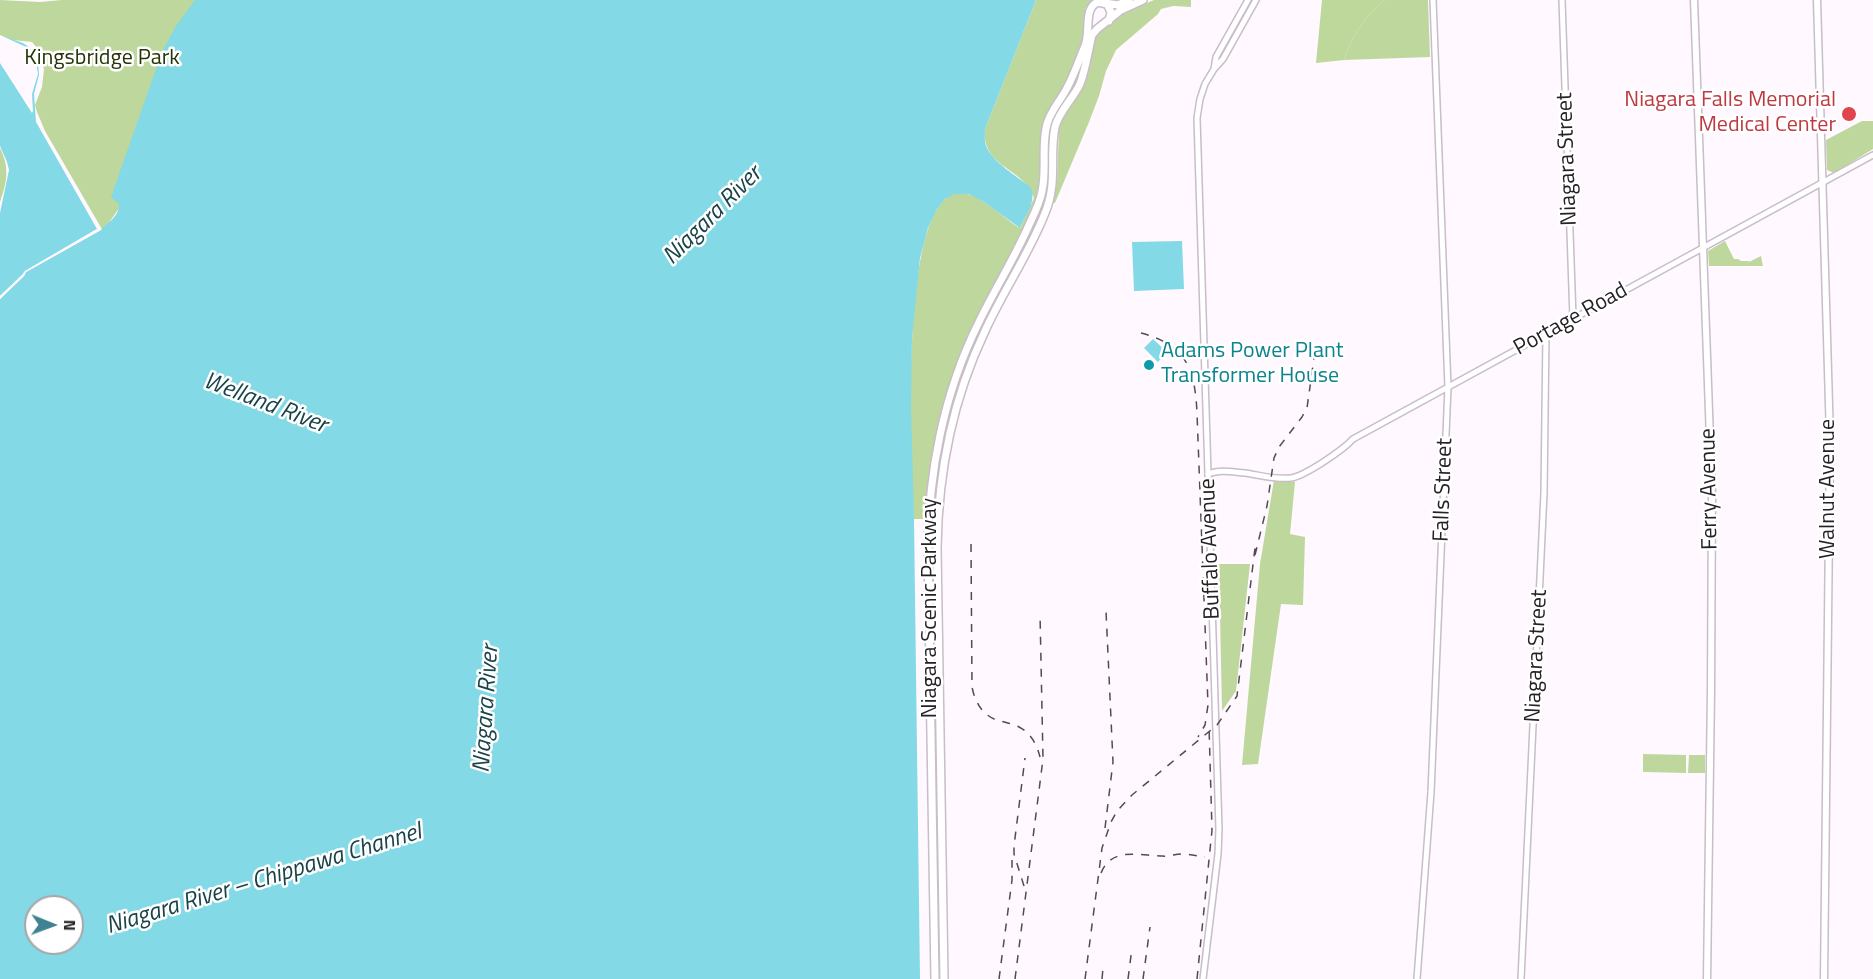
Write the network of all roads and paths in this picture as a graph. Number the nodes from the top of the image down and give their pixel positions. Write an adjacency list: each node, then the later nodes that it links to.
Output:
1 (1129, 0): 9 (highway)
2 (1143, 0): 11 (highway)
3 (1248, 0): 12 (street)
4 (1256, 0): 12 (street)
5 (1433, 0): 18 (street, Falls Street)
6 (1562, 0): 16 (street, Niagara Street)
7 (1694, 0): 15 (main road, Ferry Avenue)
8 (1817, 0): 14 (main road, Walnut Avenue)
9 (1104, 2): 10 (highway); 11 (highway)
10 (1088, 16): 11 (highway); 20 (highway, Niagara Scenic Parkway)
11 (1107, 22): 21 (highway, Niagara Scenic Parkway)
12 (1214, 69): 19 (street, Buffalo Avenue)
13 (1873, 154): 14 (street, Portage Road)
14 (1823, 183): 15 (street, Portage Road); 26 (main road, Walnut Avenue)
15 (1703, 248): 16 (street, Portage Road); 25 (main road, Ferry Avenue)
16 (1574, 318): 17 (street, Portage Road)
17 (1546, 333): 18 (street, Portage Road); 24 (street, Niagara Street)
18 (1448, 387): 19 (street, Portage Road); 23 (street, Falls Street)
19 (1208, 474): 22 (street, Buffalo Avenue)
20 (935, 979)
21 (944, 979)
22 (1203, 979)
23 (1417, 979)
24 (1521, 979)
25 (1707, 979)
26 (1824, 979)

